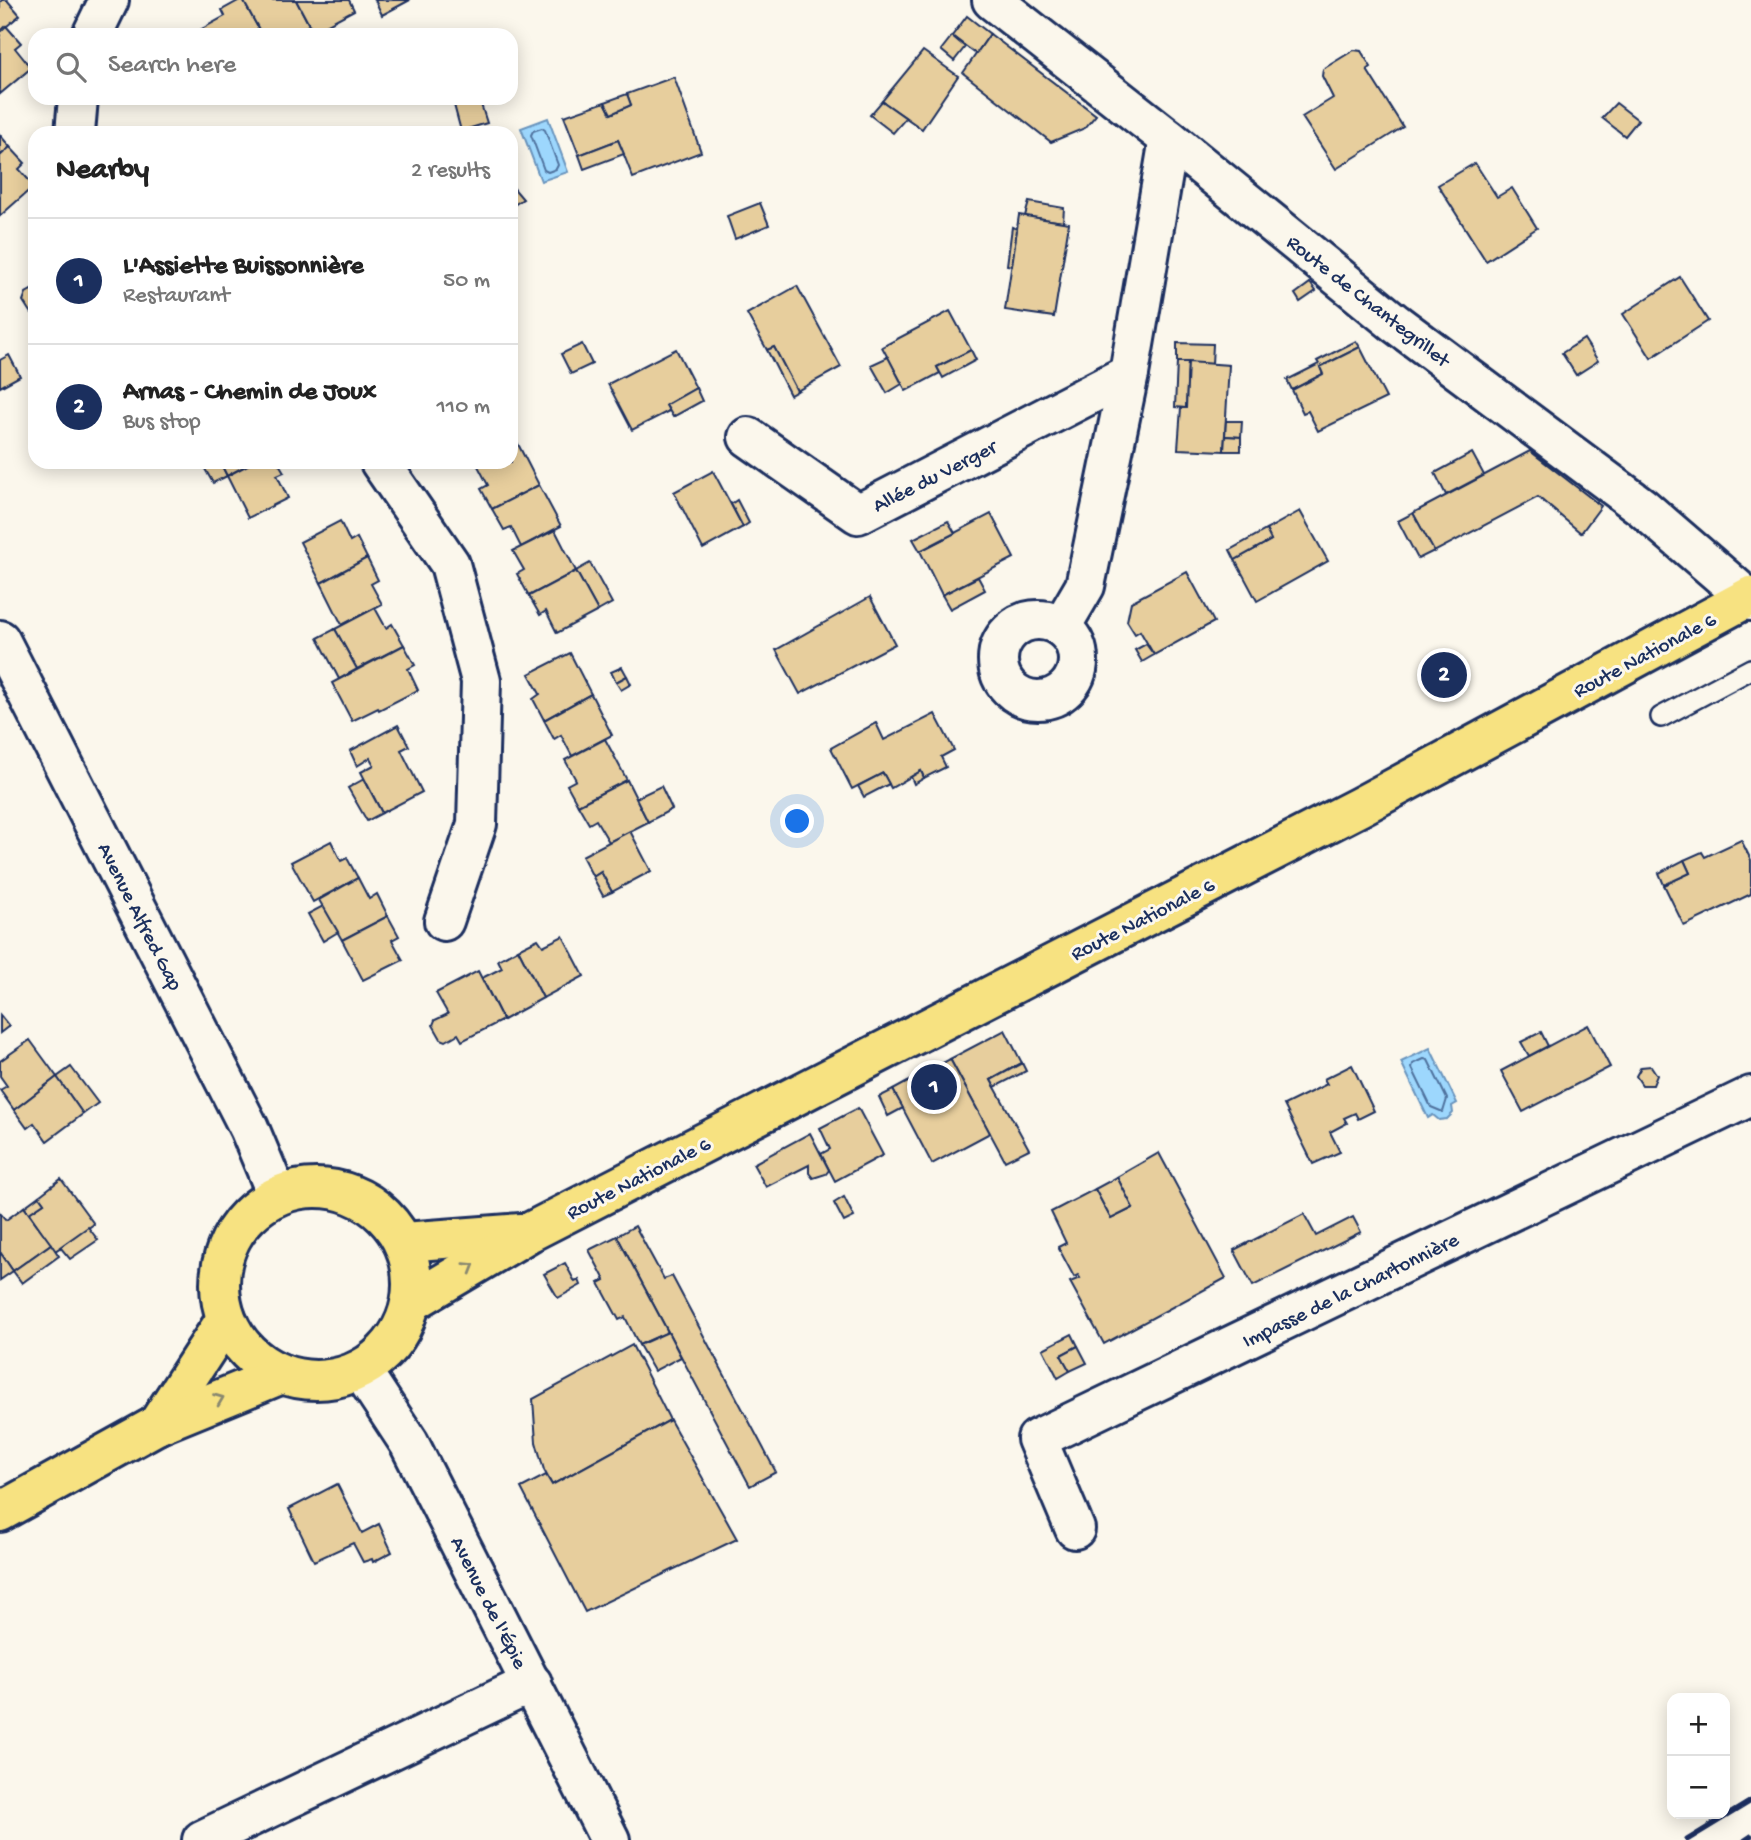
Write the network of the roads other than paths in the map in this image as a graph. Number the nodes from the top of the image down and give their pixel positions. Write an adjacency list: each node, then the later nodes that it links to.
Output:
1 (109, 0): 3 (street)
2 (992, 0): 6 (street, Route de Chantegrillet)
3 (95, 28)
4 (77, 105): 5 (street)
5 (76, 126)
6 (1169, 139): 7 (street); 10 (street, Route de Chantegrillet)
7 (1129, 374): 8 (street, Allée du Verger); 11 (street)
8 (748, 436)
9 (385, 469): 15 (street)
10 (1750, 599): 18 (main road, Route Nationale 6)
11 (1061, 627)
12 (0, 640): 17 (street, Avenue Alfred Gap)
13 (1751, 669): 14 (lane)
14 (1661, 717)
15 (444, 921)
16 (1751, 1096): 26 (street, Impasse de la Chartonnière)
17 (277, 1195): 19 (main road); 21 (main road)
18 (530, 1232): 19 (main road, Route Nationale 6); 20 (main road, Route Nationale 6, one-way to 18)
19 (404, 1242): 20 (main road)
20 (412, 1302): 22 (main road)
21 (226, 1319): 23 (main road); 24 (main road)
22 (361, 1370): 23 (main road); 27 (street, Avenue de l'Épie)
23 (282, 1374): 24 (main road, one-way to 23)
24 (157, 1425): 25 (main road)
25 (0, 1512)
26 (1075, 1529)
27 (531, 1683): 28 (street); 29 (street, Avenue de l'Épie)
28 (202, 1840)
29 (610, 1840)

